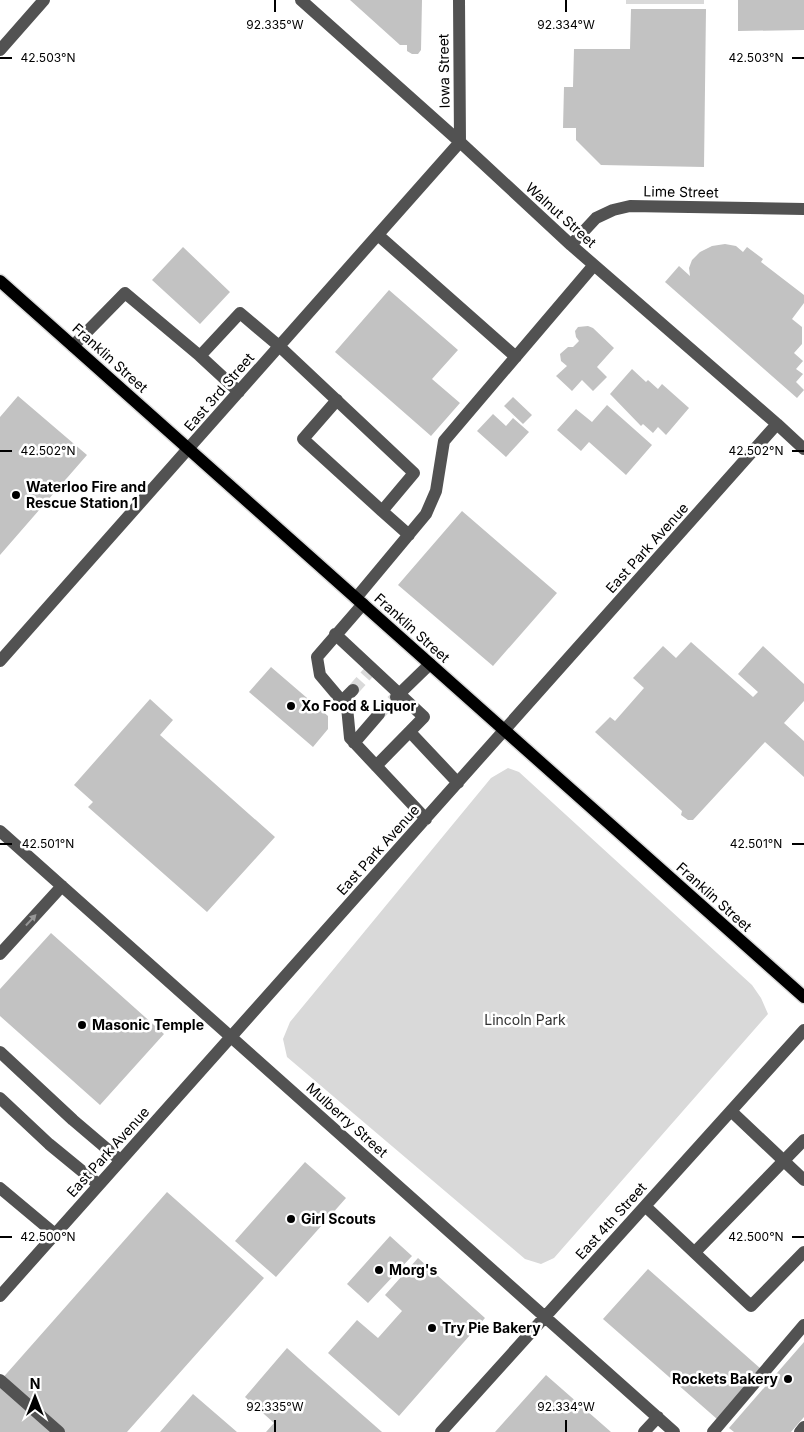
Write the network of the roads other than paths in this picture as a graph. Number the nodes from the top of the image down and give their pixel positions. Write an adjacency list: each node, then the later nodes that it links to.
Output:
1 (44, 0): 4 (street)
2 (301, 0): 5 (street, Walnut Street)
3 (459, 0): 5 (street, Iowa Street)
4 (0, 49)
5 (460, 142): 7 (street, East 3rd Street); 8 (street, Walnut Street)
6 (804, 209): 8 (street, Lime Street)
7 (378, 235): 12 (street, East 3rd Street); 14 (street)
8 (571, 245): 9 (street, Walnut Street)
9 (594, 265): 14 (street); 17 (street, Walnut Street)
10 (0, 281): 11 (main road, Franklin Street)
11 (73, 346): 13 (street); 18 (main road, Franklin Street)
12 (279, 346): 13 (street); 15 (street, East 3rd Street); 16 (street)
13 (200, 356): 15 (street)
14 (516, 357): 21 (street)
15 (238, 392): 18 (street, East 3rd Street)
16 (337, 400): 20 (street); 20 (street)
17 (777, 424): 19 (street, Walnut Street); 30 (street, East Park Avenue)
18 (188, 449): 22 (main road, Franklin Street); 24 (street, East 3rd Street)
19 (804, 449)
20 (382, 511): 21 (street)
21 (409, 535): 22 (street)
22 (359, 601): 23 (street); 25 (main road, Franklin Street)
23 (335, 634): 27 (street); 28 (street)
24 (0, 661)
25 (430, 664): 27 (street); 30 (main road, Franklin Street)
26 (352, 690): 28 (street)
27 (397, 695): 31 (street)
28 (342, 701): 32 (street)
29 (379, 714): 32 (street)
30 (505, 730): 34 (street, East Park Avenue); 39 (main road, Franklin Street)
31 (410, 732): 33 (street); 34 (street)
32 (354, 743): 33 (street)
33 (376, 766): 35 (street)
34 (458, 783): 35 (street, East Park Avenue)
35 (426, 818): 41 (street, East Park Avenue)
36 (0, 831): 37 (street, Mulberry Street)
37 (62, 886): 38 (street, one-way to 37); 41 (street, Mulberry Street)
38 (0, 954)
39 (804, 997)
40 (804, 1030): 44 (street, East 4th Street)
41 (231, 1037): 46 (street, East Park Avenue); 56 (street, Mulberry Street)
42 (0, 1052): 46 (street)
43 (0, 1098): 49 (street)
44 (731, 1111): 47 (street); 51 (street, East 4th Street)
45 (804, 1140): 47 (street)
46 (120, 1160): 49 (street, East Park Avenue)
47 (784, 1162): 48 (street); 53 (street)
48 (804, 1180)
49 (99, 1185): 52 (street, East Park Avenue)
50 (0, 1188): 52 (street)
51 (645, 1206): 53 (street); 56 (street, East 4th Street)
52 (55, 1234): 55 (street, East Park Avenue)
53 (694, 1252): 54 (street)
54 (804, 1252)
55 (0, 1296)
56 (545, 1316): 59 (street, Mulberry Street); 62 (street, East 4th Street)
57 (804, 1325): 65 (street)
58 (0, 1380): 61 (street)
59 (658, 1417): 63 (street); 64 (street, Mulberry Street)
60 (804, 1427): 66 (street)
61 (59, 1432)
62 (441, 1432)
63 (644, 1432)
64 (674, 1432)
65 (713, 1432)
66 (800, 1432)

